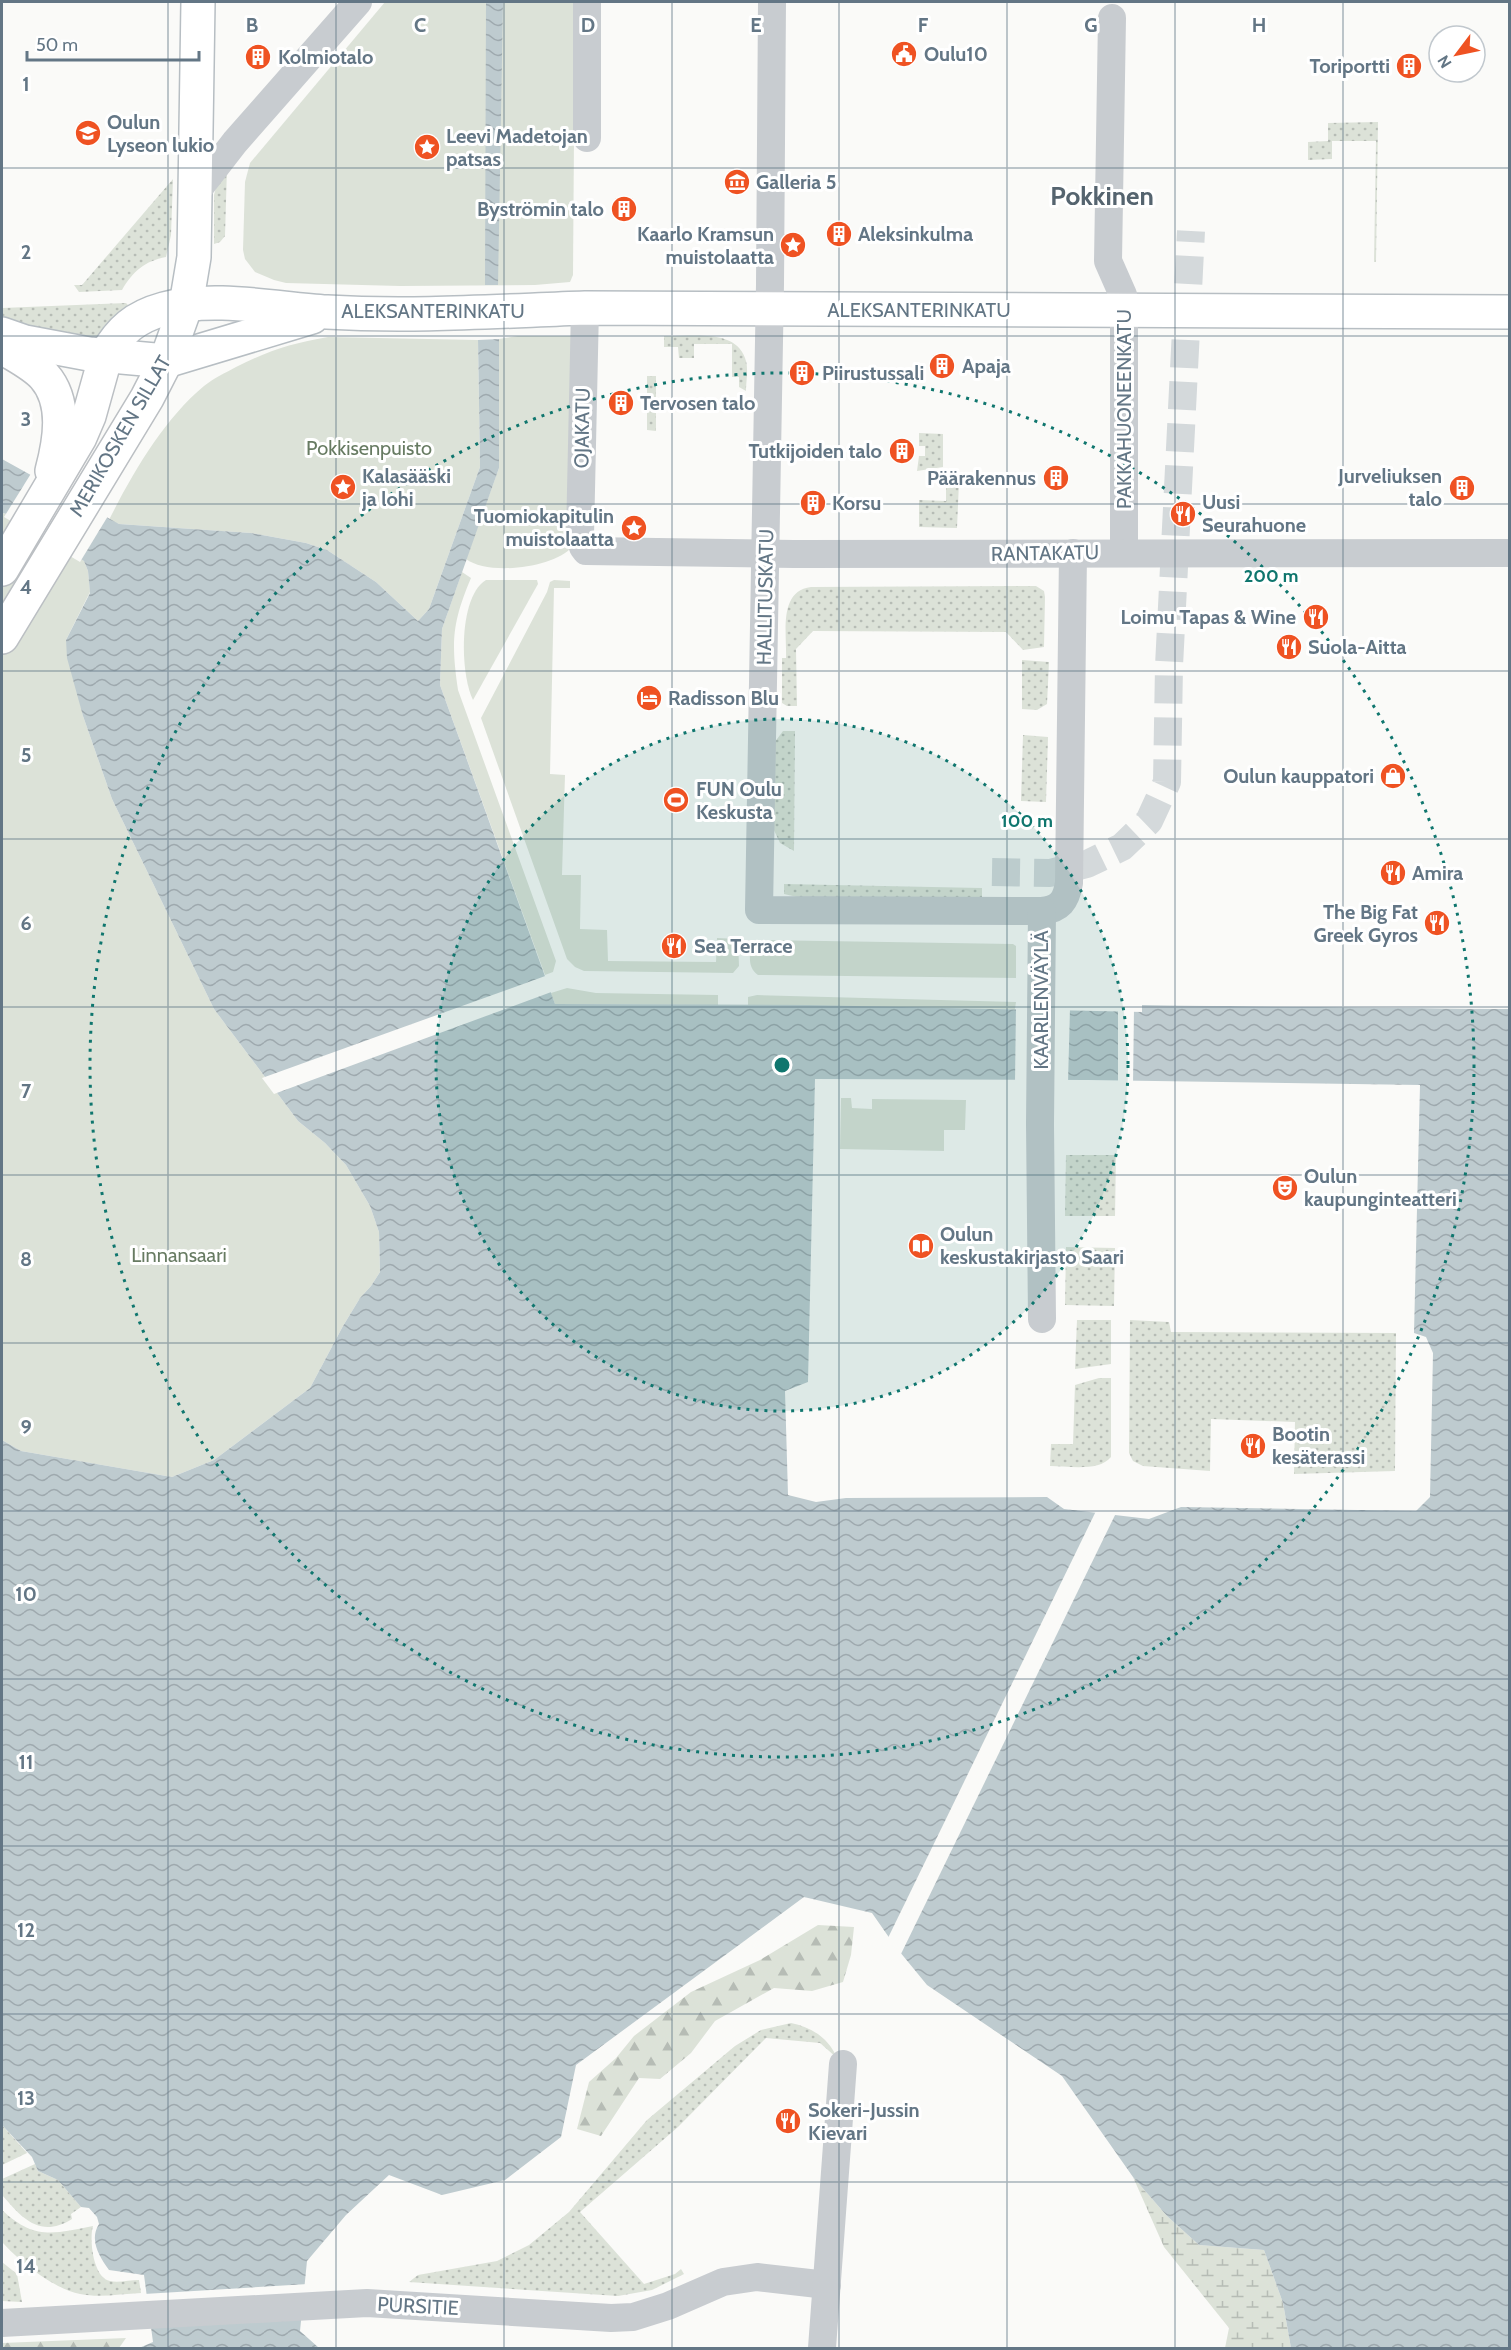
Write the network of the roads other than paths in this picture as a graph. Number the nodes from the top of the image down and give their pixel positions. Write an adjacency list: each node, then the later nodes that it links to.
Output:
1 (198, 2): 7 (main road)
2 (358, 2): 7 (street)
3 (587, 2): 6 (street)
4 (772, 2): 10 (street, HALLITUSKATU)
5 (1112, 18): 11 (street, PAKKAHUONEENKATU)
6 (587, 138)
7 (197, 191): 8 (main road)
8 (186, 305): 12 (main road, ALEKSANTERINKATU); 16 (main road, MERIKOSKEN SILLAT); 17 (main road, MERIKOSKEN SILLAT)
9 (585, 308): 10 (main road, ALEKSANTERINKATU); 12 (main road, ALEKSANTERINKATU); 19 (street, OJAKATU)
10 (769, 310): 11 (main road, ALEKSANTERINKATU); 23 (street, HALLITUSKATU)
11 (1124, 311): 13 (main road, ALEKSANTERINKATU); 20 (street, PAKKAHUONEENKATU)
12 (328, 312): 17 (main road, ALEKSANTERINKATU)
13 (1509, 312)
14 (2, 334): 16 (main road)
15 (2, 347): 18 (main road)
16 (106, 355): 17 (main road); 18 (main road, MERIKOSKEN SILLAT)
17 (166, 361): 25 (main road, MERIKOSKEN SILLAT)
18 (63, 453): 24 (main road, MERIKOSKEN SILLAT)
19 (583, 547): 23 (street, RANTAKATU)
20 (1124, 552): 21 (street, RANTAKATU); 22 (street, RANTAKATU)
21 (1073, 553): 23 (street, RANTAKATU); 26 (street, KAARLENVÄYLÄ)
22 (1509, 553)
23 (766, 554): 26 (street, HALLITUSKATU)
24 (7, 559)
25 (2, 637)
26 (1042, 911): 27 (street, KAARLENVÄYLÄ)
27 (1042, 1319)
28 (843, 2064): 29 (street)
29 (826, 2285): 30 (street, PURSITIE); 31 (street)
30 (2, 2323)
31 (822, 2349)

